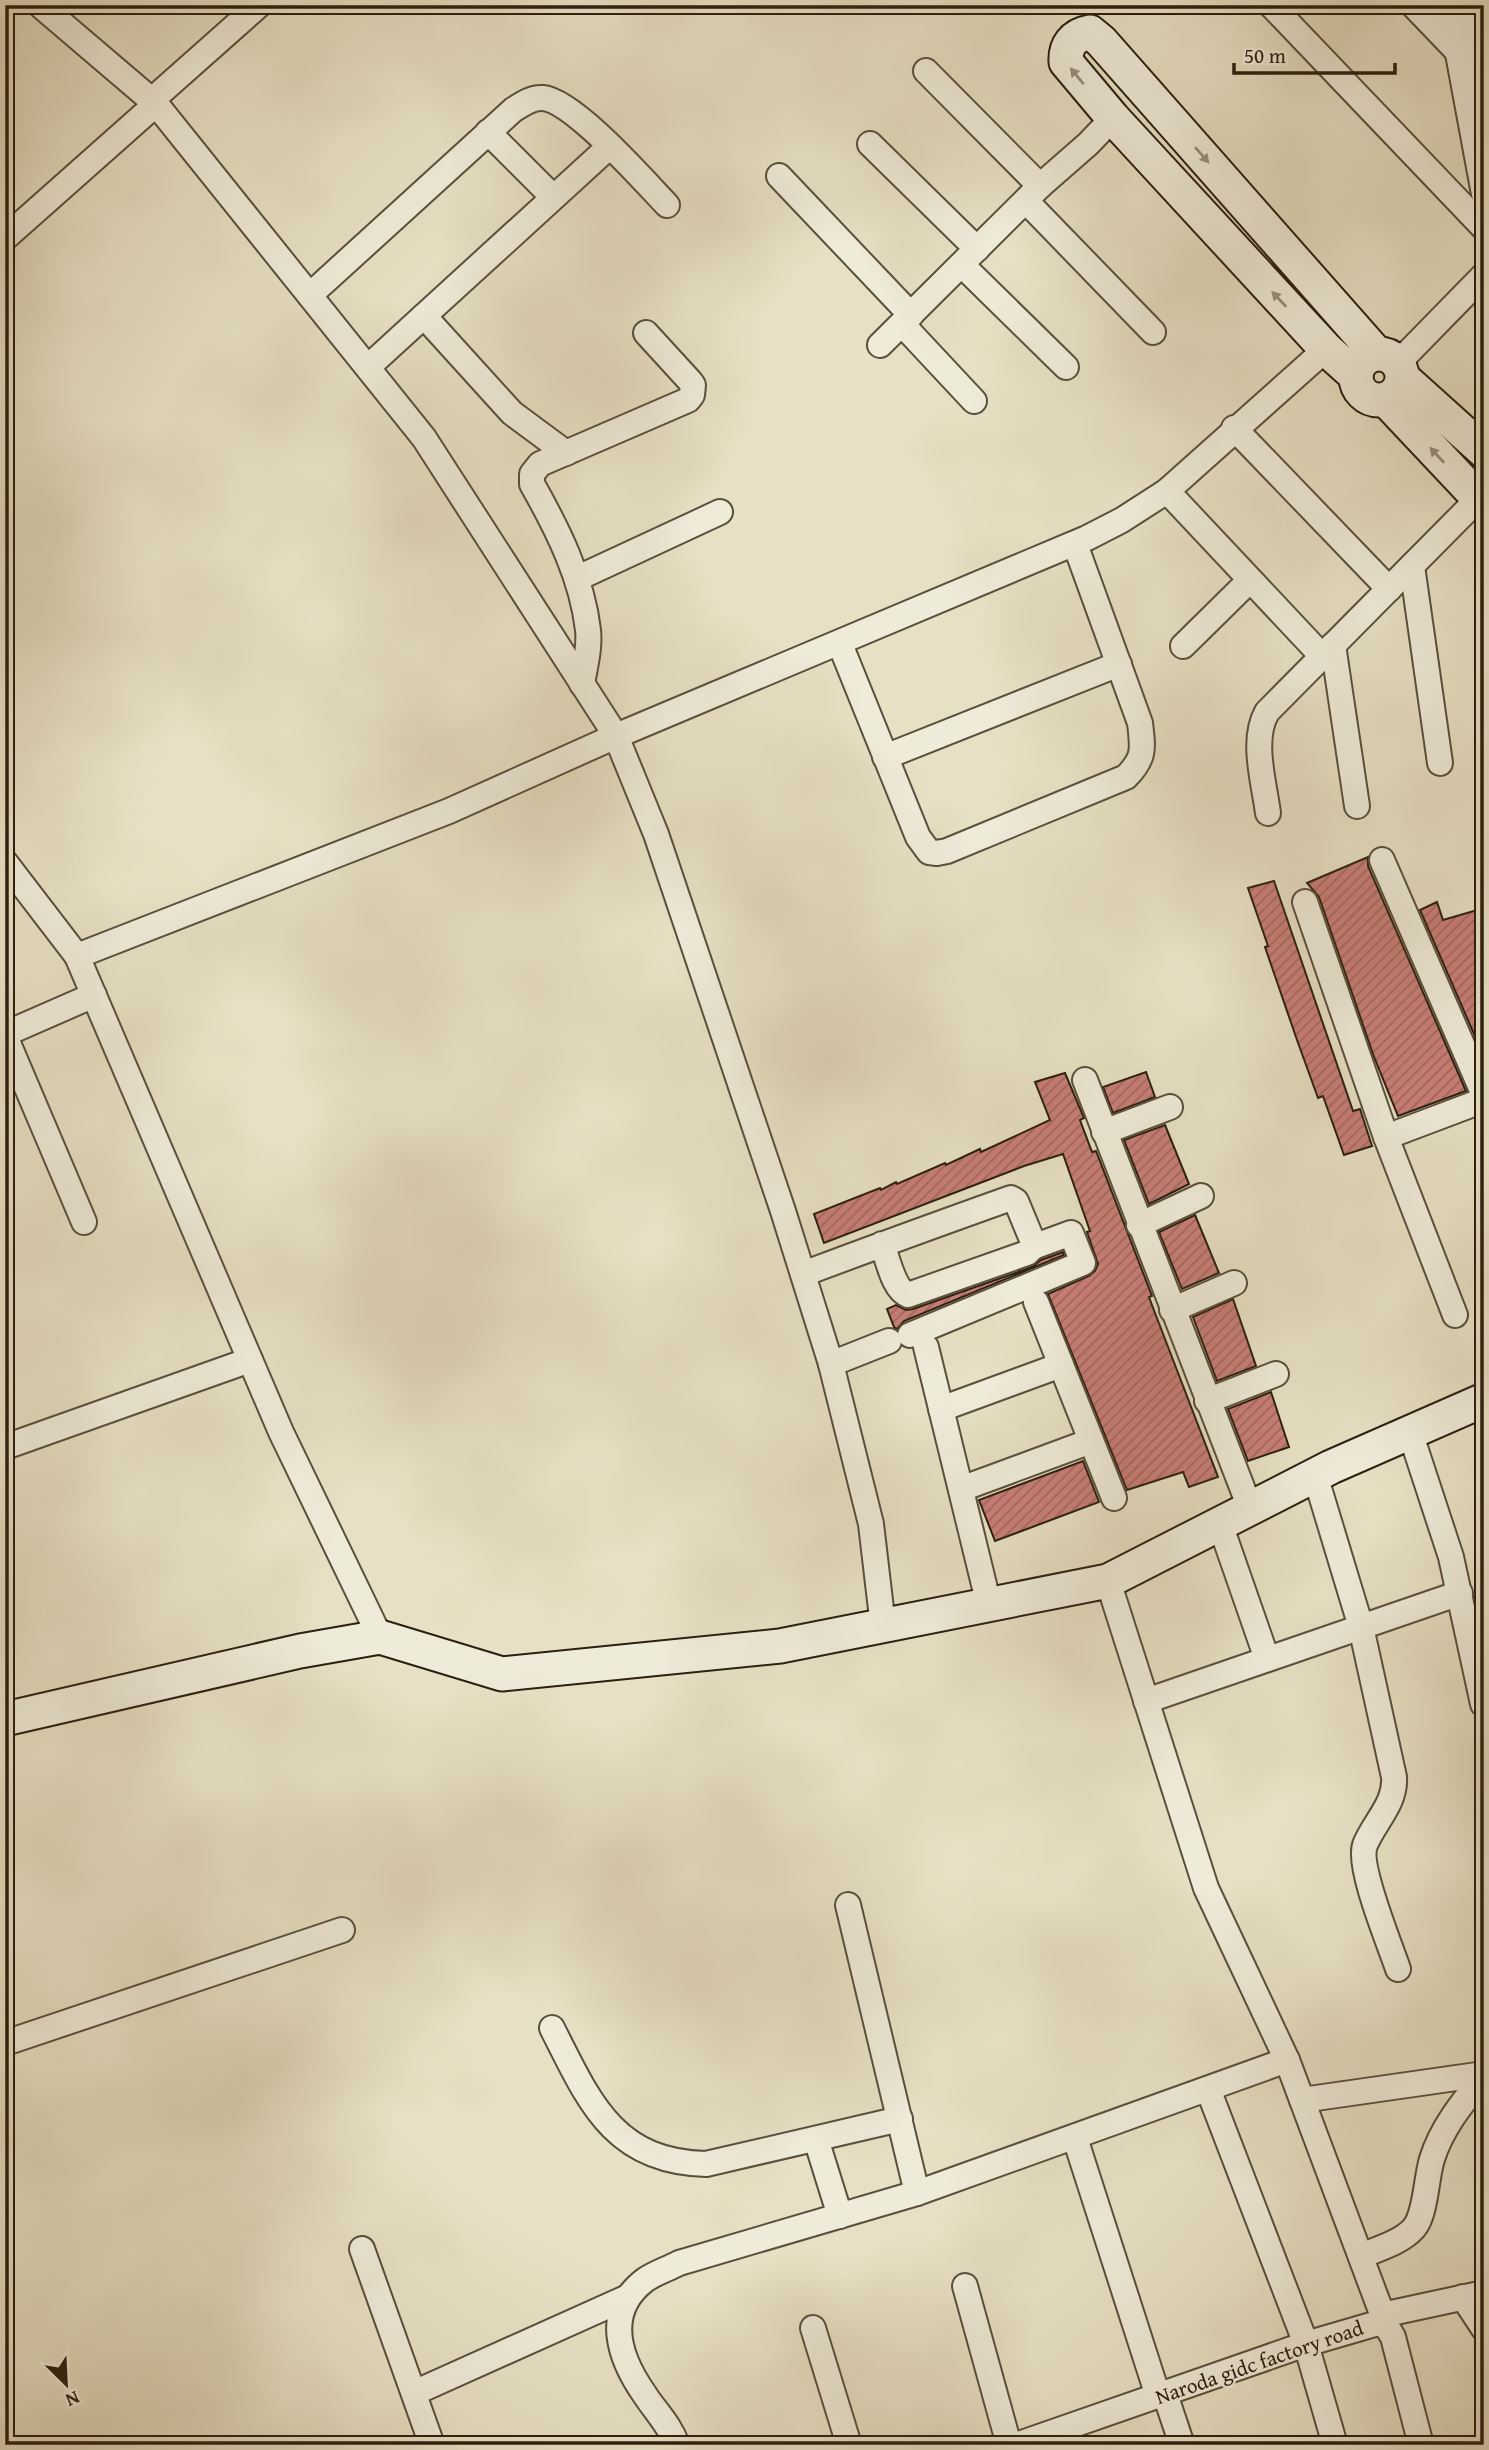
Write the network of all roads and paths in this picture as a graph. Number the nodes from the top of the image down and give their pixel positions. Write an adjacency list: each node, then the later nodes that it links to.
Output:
1 (40, 5): 10 (street)
2 (259, 5): 10 (street)
3 (1271, 5): 20 (street)
4 (1413, 5): 7 (street)
5 (1450, 5): 7 (street)
6 (1468, 5): 7 (street)
7 (1473, 57): 9 (street); 17 (street)
8 (926, 71): 16 (street)
9 (1484, 91)
10 (154, 102): 21 (street); 24 (street)
11 (1112, 118): 16 (street); 30 (street, one-way to 11); 33 (street, one-way to 33)
12 (488, 132): 14 (street); 18 (street); 24 (street)
13 (870, 144): 22 (street)
14 (610, 146): 18 (street); 19 (street)
15 (779, 176): 26 (street)
16 (1033, 194): 22 (street); 28 (street)
17 (1484, 194)
18 (553, 198): 25 (street)
19 (667, 205)
20 (1484, 228)
21 (5, 239)
22 (970, 257): 26 (street); 32 (street)
23 (1484, 275): 33 (street)
24 (310, 295): 31 (street)
25 (424, 316): 31 (street); 37 (street)
26 (906, 319): 29 (street); 34 (street)
27 (646, 332): 37 (street)
28 (1153, 332)
29 (880, 345)
30 (1326, 349): 33 (street); 35 (street)
31 (368, 367): 50 (street)
32 (1066, 367)
33 (1384, 374): 36 (street); 39 (street, one-way to 33)
34 (974, 401)
35 (1234, 428): 38 (street); 45 (street)
36 (1484, 451)
37 (566, 453): 43 (street)
38 (1167, 491): 41 (street); 44 (street)
39 (1481, 501): 42 (street)
40 (720, 513): 43 (street)
41 (1075, 544): 46 (street); 49 (street)
42 (1412, 566): 45 (street); 53 (street)
43 (578, 578): 50 (street)
44 (1250, 580): 47 (street); 48 (street)
45 (1388, 589): 48 (street)
46 (840, 644): 51 (street); 52 (street)
47 (1183, 646)
48 (1328, 650): 54 (street); 55 (street)
49 (1119, 664): 52 (street); 52 (street)
50 (582, 684): 51 (street)
51 (616, 736): 59 (street); 72 (street)
52 (886, 757)
53 (1440, 763)
54 (1357, 807)
55 (1268, 813)
56 (1382, 860): 63 (street)
57 (5, 862): 59 (street)
58 (1305, 902): 66 (street)
59 (77, 956): 60 (street)
60 (93, 995): 61 (street); 78 (street)
61 (5, 1035): 68 (street)
62 (1085, 1080): 65 (street)
63 (1484, 1098): 66 (street)
64 (1170, 1107): 65 (street)
65 (1104, 1132): 69 (street)
66 (1386, 1137): 76 (street)
67 (1201, 1196): 69 (street)
68 (84, 1222)
69 (1139, 1224): 75 (street)
70 (882, 1244): 71 (street); 71 (street); 72 (street)
71 (1033, 1248): 77 (street)
72 (803, 1274): 79 (street)
73 (1234, 1283): 75 (street)
74 (1036, 1302): 80 (street)
75 (1171, 1310): 83 (street)
76 (1455, 1315)
77 (908, 1341): 79 (street); 84 (street)
78 (250, 1360): 87 (street); 98 (street)
79 (831, 1364): 96 (street)
80 (1061, 1365): 84 (street); 86 (street)
81 (1276, 1374): 83 (street)
82 (1484, 1400): 85 (street)
83 (1207, 1401): 91 (street)
84 (942, 1409): 89 (street)
85 (1410, 1432): 88 (street); 94 (street)
86 (1091, 1441): 89 (street); 90 (street)
87 (5, 1447)
88 (1315, 1475): 91 (street); 97 (street)
89 (961, 1489): 95 (street)
90 (1114, 1498)
91 (1250, 1508): 92 (street)
92 (1220, 1524): 93 (street); 99 (street)
93 (1108, 1581): 95 (street); 100 (street)
94 (1460, 1592): 97 (street); 101 (street)
95 (989, 1605): 96 (street)
96 (883, 1626): 98 (street)
97 (1361, 1627): 99 (street); 105 (street)
98 (380, 1637): 102 (street)
99 (1267, 1659): 100 (street)
100 (1146, 1701): 108 (street)
101 (1483, 1704)
102 (5, 1719)
103 (848, 1905): 112 (street)
104 (342, 1930): 107 (street)
105 (1398, 1969)
106 (552, 2028): 114 (street)
107 (5, 2043)
108 (1287, 2060): 110 (street); 111 (street)
109 (1484, 2075): 111 (street); 118 (street)
110 (1208, 2089): 113 (street); 125 (street)
111 (1302, 2100): 118 (street)
112 (900, 2119): 114 (street); 115 (street)
113 (1075, 2138): 115 (street); 127 (street)
114 (816, 2139): 116 (street)
115 (917, 2193): 116 (street)
116 (840, 2216): 121 (street)
117 (362, 2249): 126 (street)
118 (1362, 2256): 122 (street)
119 (965, 2286): 131 (street)
120 (1474, 2295): 122 (street); 124 (street)
121 (628, 2297): 126 (street); 129 (street)
122 (1384, 2321): 125 (street, Naroda gidc factory road); 135 (street, Naroda gidc factory road)
123 (813, 2328): 130 (street)
124 (1484, 2329)
125 (1306, 2344): 127 (street, Naroda gidc factory road); 134 (street)
126 (414, 2393): 128 (street)
127 (1161, 2395): 132 (street, Naroda gidc factory road); 133 (street)
128 (432, 2445)
129 (677, 2445)
130 (849, 2445)
131 (1009, 2445)
132 (1016, 2445)
133 (1182, 2445)
134 (1335, 2445)
135 (1421, 2445)

